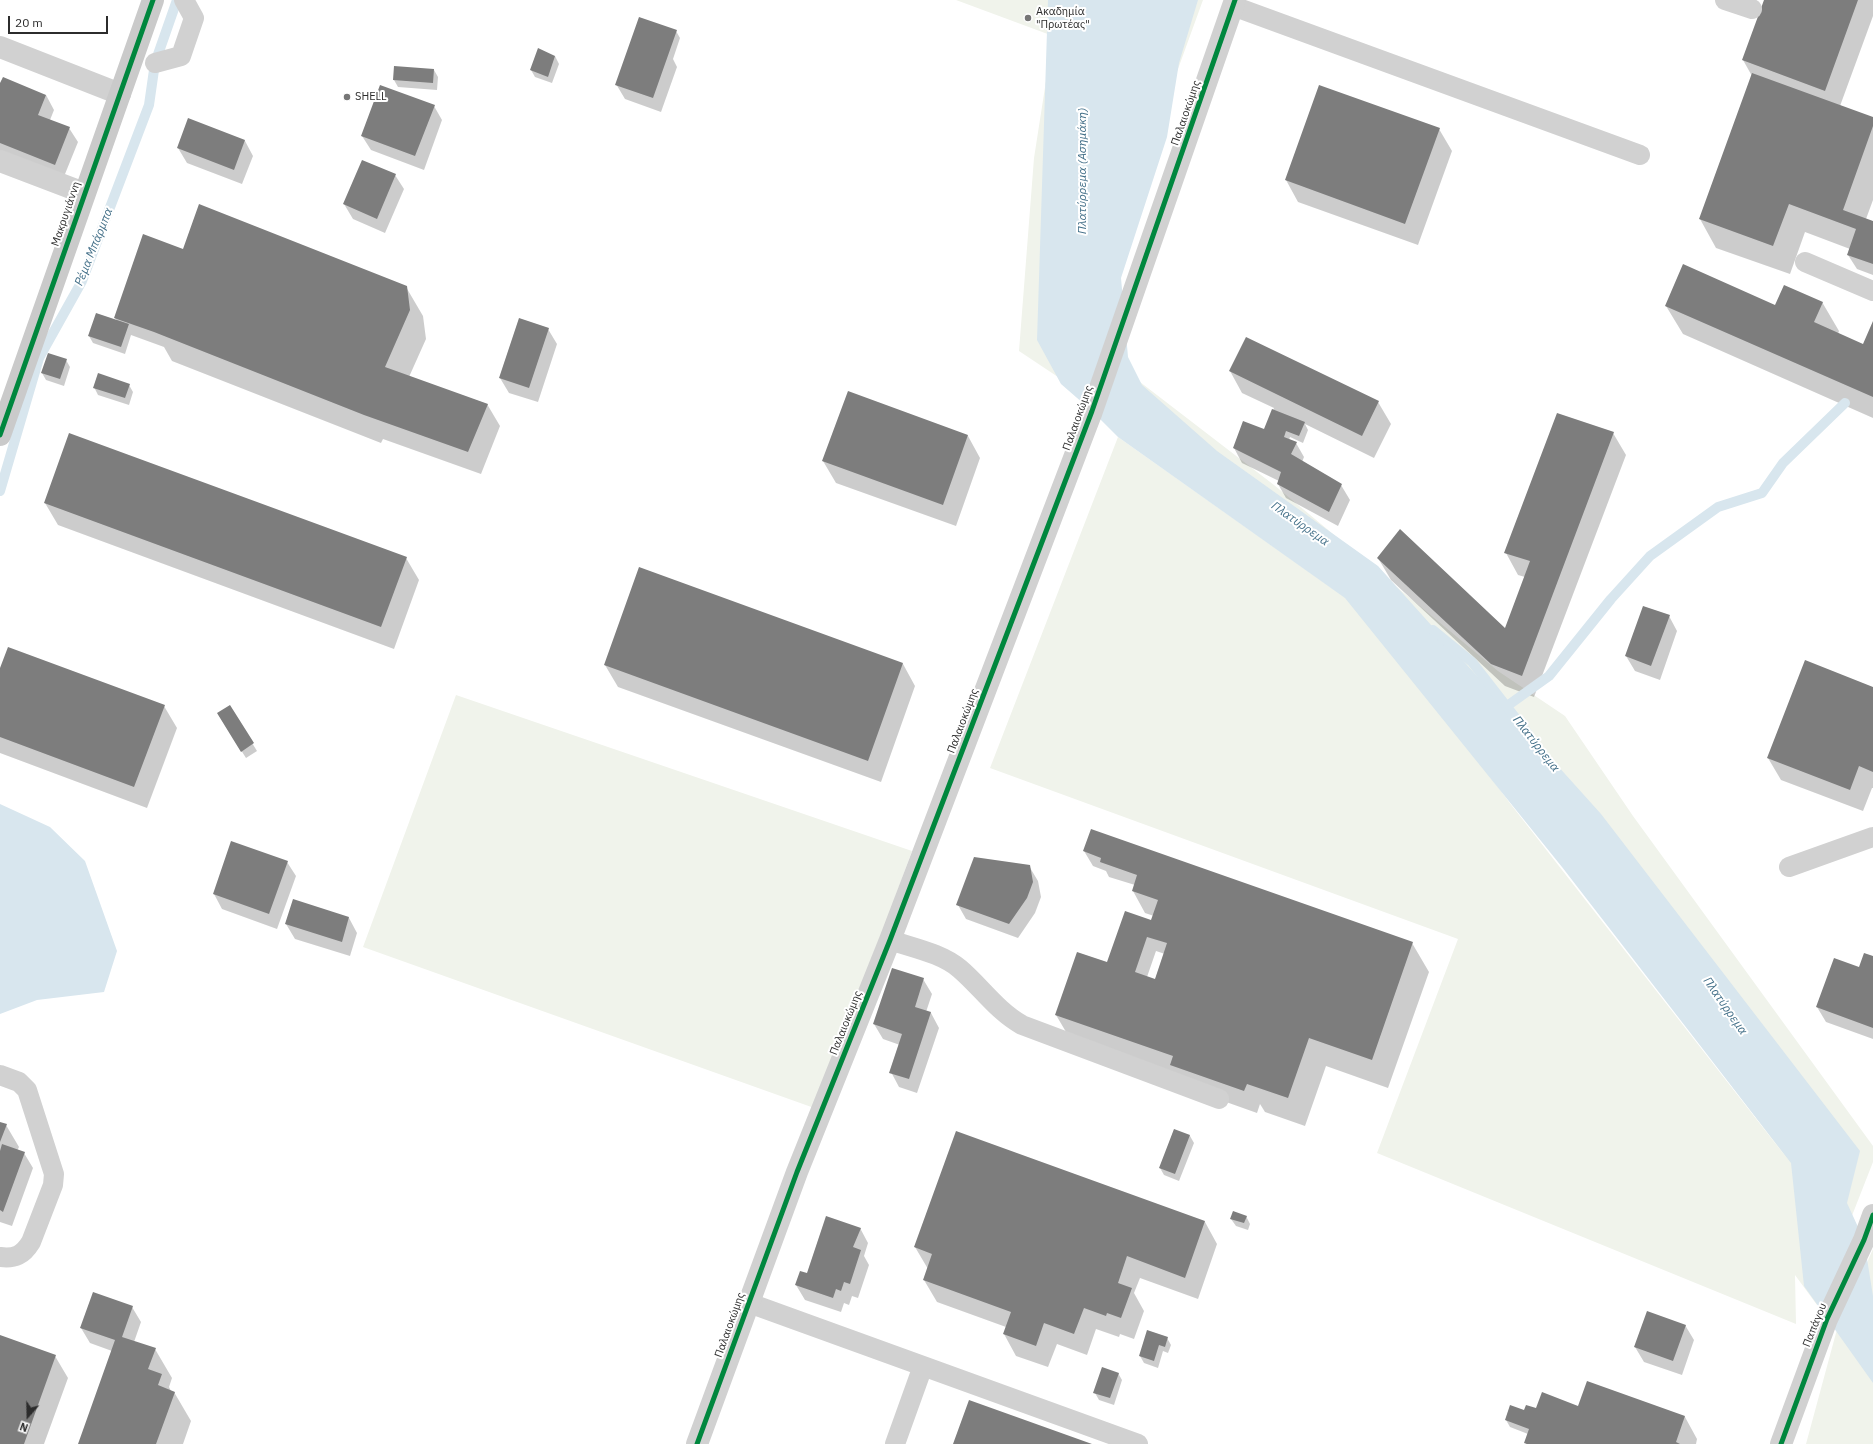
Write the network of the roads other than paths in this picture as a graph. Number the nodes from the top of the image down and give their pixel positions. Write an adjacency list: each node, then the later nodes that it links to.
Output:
1 (152, 0): 8 (street, Μακρυγιάννη)
2 (184, 0): 7 (lane)
3 (1725, 0): 5 (lane)
4 (1234, 3): 9 (lane); 17 (street, Παλαιοκώμης)
5 (1752, 9)
6 (0, 47): 8 (street)
7 (155, 64)
8 (120, 94): 11 (street, Μακρυγιάννη)
9 (1640, 155)
10 (0, 161): 11 (street)
11 (84, 192): 14 (street, Μακρυγιάννη)
12 (1805, 262): 13 (lane)
13 (1873, 291)
14 (0, 435)
15 (1873, 838): 16 (lane)
16 (1788, 867)
17 (890, 940): 19 (lane); 22 (street, Παλαιοκώμης)
18 (0, 1075): 21 (lane)
19 (1219, 1099)
20 (1873, 1215): 27 (street, Παπάγου)
21 (0, 1257)
22 (749, 1303): 23 (lane); 24 (street, Παλαιοκώμης)
23 (923, 1366): 25 (lane); 26 (lane)
24 (697, 1444)
25 (895, 1444)
26 (1138, 1444)
27 (1781, 1444)

